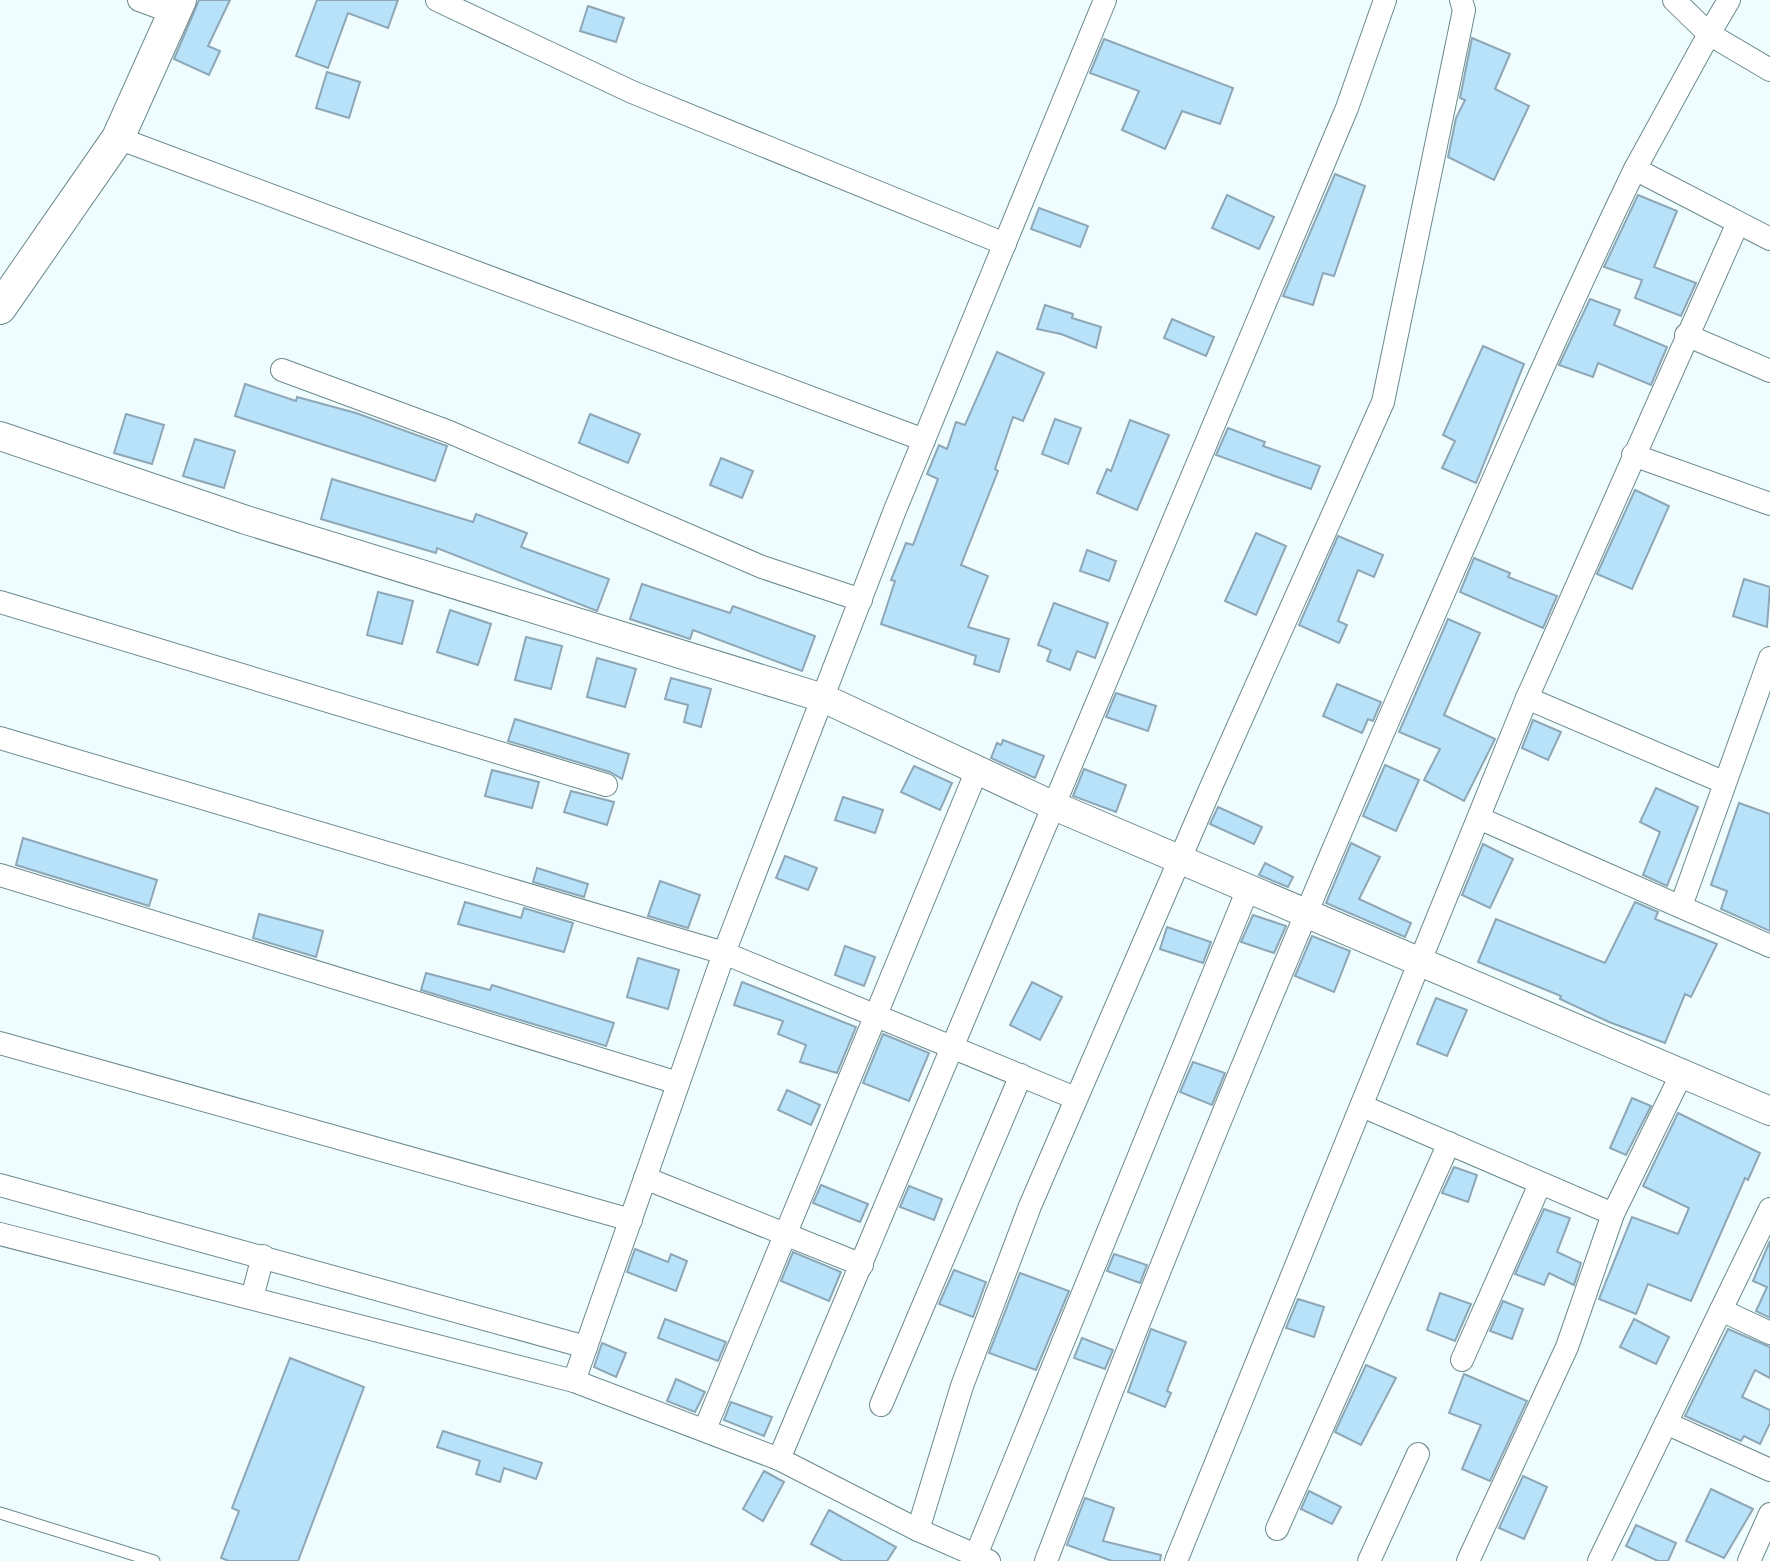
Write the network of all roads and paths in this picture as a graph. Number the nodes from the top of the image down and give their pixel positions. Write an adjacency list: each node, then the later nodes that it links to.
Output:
1 (139, 0): 8 (street)
2 (437, 0): 15 (street)
3 (1105, 0): 15 (street)
4 (1385, 0): 33 (street)
5 (1461, 0): 35 (street)
6 (1674, 0): 9 (street)
7 (1729, 0): 9 (street)
8 (177, 7): 11 (main road)
9 (1709, 34): 10 (street); 12 (street)
10 (1770, 70)
11 (118, 138): 16 (main road); 21 (street)
12 (1635, 169): 13 (street); 39 (street)
13 (1737, 225): 14 (street); 17 (street)
14 (1770, 239)
15 (1005, 244): 21 (street)
16 (0, 308)
17 (1686, 335): 19 (street); 22 (street)
18 (282, 370): 24 (street)
19 (1770, 371)
20 (0, 436): 27 (street)
21 (924, 440): 24 (street)
22 (1633, 455): 23 (street); 28 (street)
23 (1770, 504)
24 (861, 600): 27 (street)
25 (0, 602): 32 (street)
26 (1770, 658): 31 (street)
27 (823, 698): 30 (street); 41 (street)
28 (1527, 698): 31 (street); 34 (street)
29 (0, 738): 41 (street)
30 (977, 770): 33 (street); 43 (street)
31 (1723, 782): 38 (street)
32 (606, 785)
33 (1052, 805): 35 (street); 45 (street)
34 (1481, 819): 38 (street); 42 (street)
35 (1179, 859): 37 (street); 49 (street)
36 (0, 875): 48 (street)
37 (1248, 889): 39 (street); 79 (street)
38 (1681, 906): 40 (street)
39 (1304, 914): 42 (street); 81 (street)
40 (1770, 946)
41 (724, 953): 43 (street); 48 (street)
42 (1419, 960): 46 (street); 50 (street)
43 (873, 1017): 45 (street); 59 (street)
44 (0, 1043): 58 (street)
45 (952, 1046): 47 (street); 62 (street)
46 (1682, 1073): 51 (street); 57 (street)
47 (1021, 1075): 49 (street); 69 (street)
48 (678, 1083): 53 (street)
49 (1075, 1098): 78 (street)
50 (1362, 1106): 52 (street); 82 (street)
51 (1770, 1111)
52 (1449, 1143): 54 (street); 77 (street)
53 (645, 1178): 58 (street); 59 (street)
54 (1540, 1184): 57 (street); 67 (street)
55 (0, 1185): 61 (street)
56 (1770, 1209): 64 (street)
57 (1613, 1214): 84 (street)
58 (631, 1220): 66 (street)
59 (786, 1233): 62 (street); 71 (street)
60 (0, 1234): 63 (street)
61 (263, 1256): 63 (street); 66 (street)
62 (862, 1265): 73 (street)
63 (252, 1298): 68 (street)
64 (1721, 1310): 65 (street); 70 (street)
65 (1770, 1333)
66 (586, 1347): 68 (street)
67 (1462, 1360)
68 (574, 1381): 71 (street)
69 (881, 1405)
70 (1666, 1423): 74 (street); 85 (street)
71 (705, 1429): 73 (street)
72 (1418, 1454): 83 (street)
73 (779, 1459): 78 (street)
74 (1770, 1470)
75 (0, 1513): 80 (lane)
76 (1770, 1514): 86 (street)
77 (1277, 1529)
78 (918, 1530): 79 (street)
79 (983, 1558)
80 (154, 1561)
81 (1046, 1561)
82 (1176, 1561)
83 (1369, 1561)
84 (1468, 1561)
85 (1599, 1561)
86 (1749, 1561)

